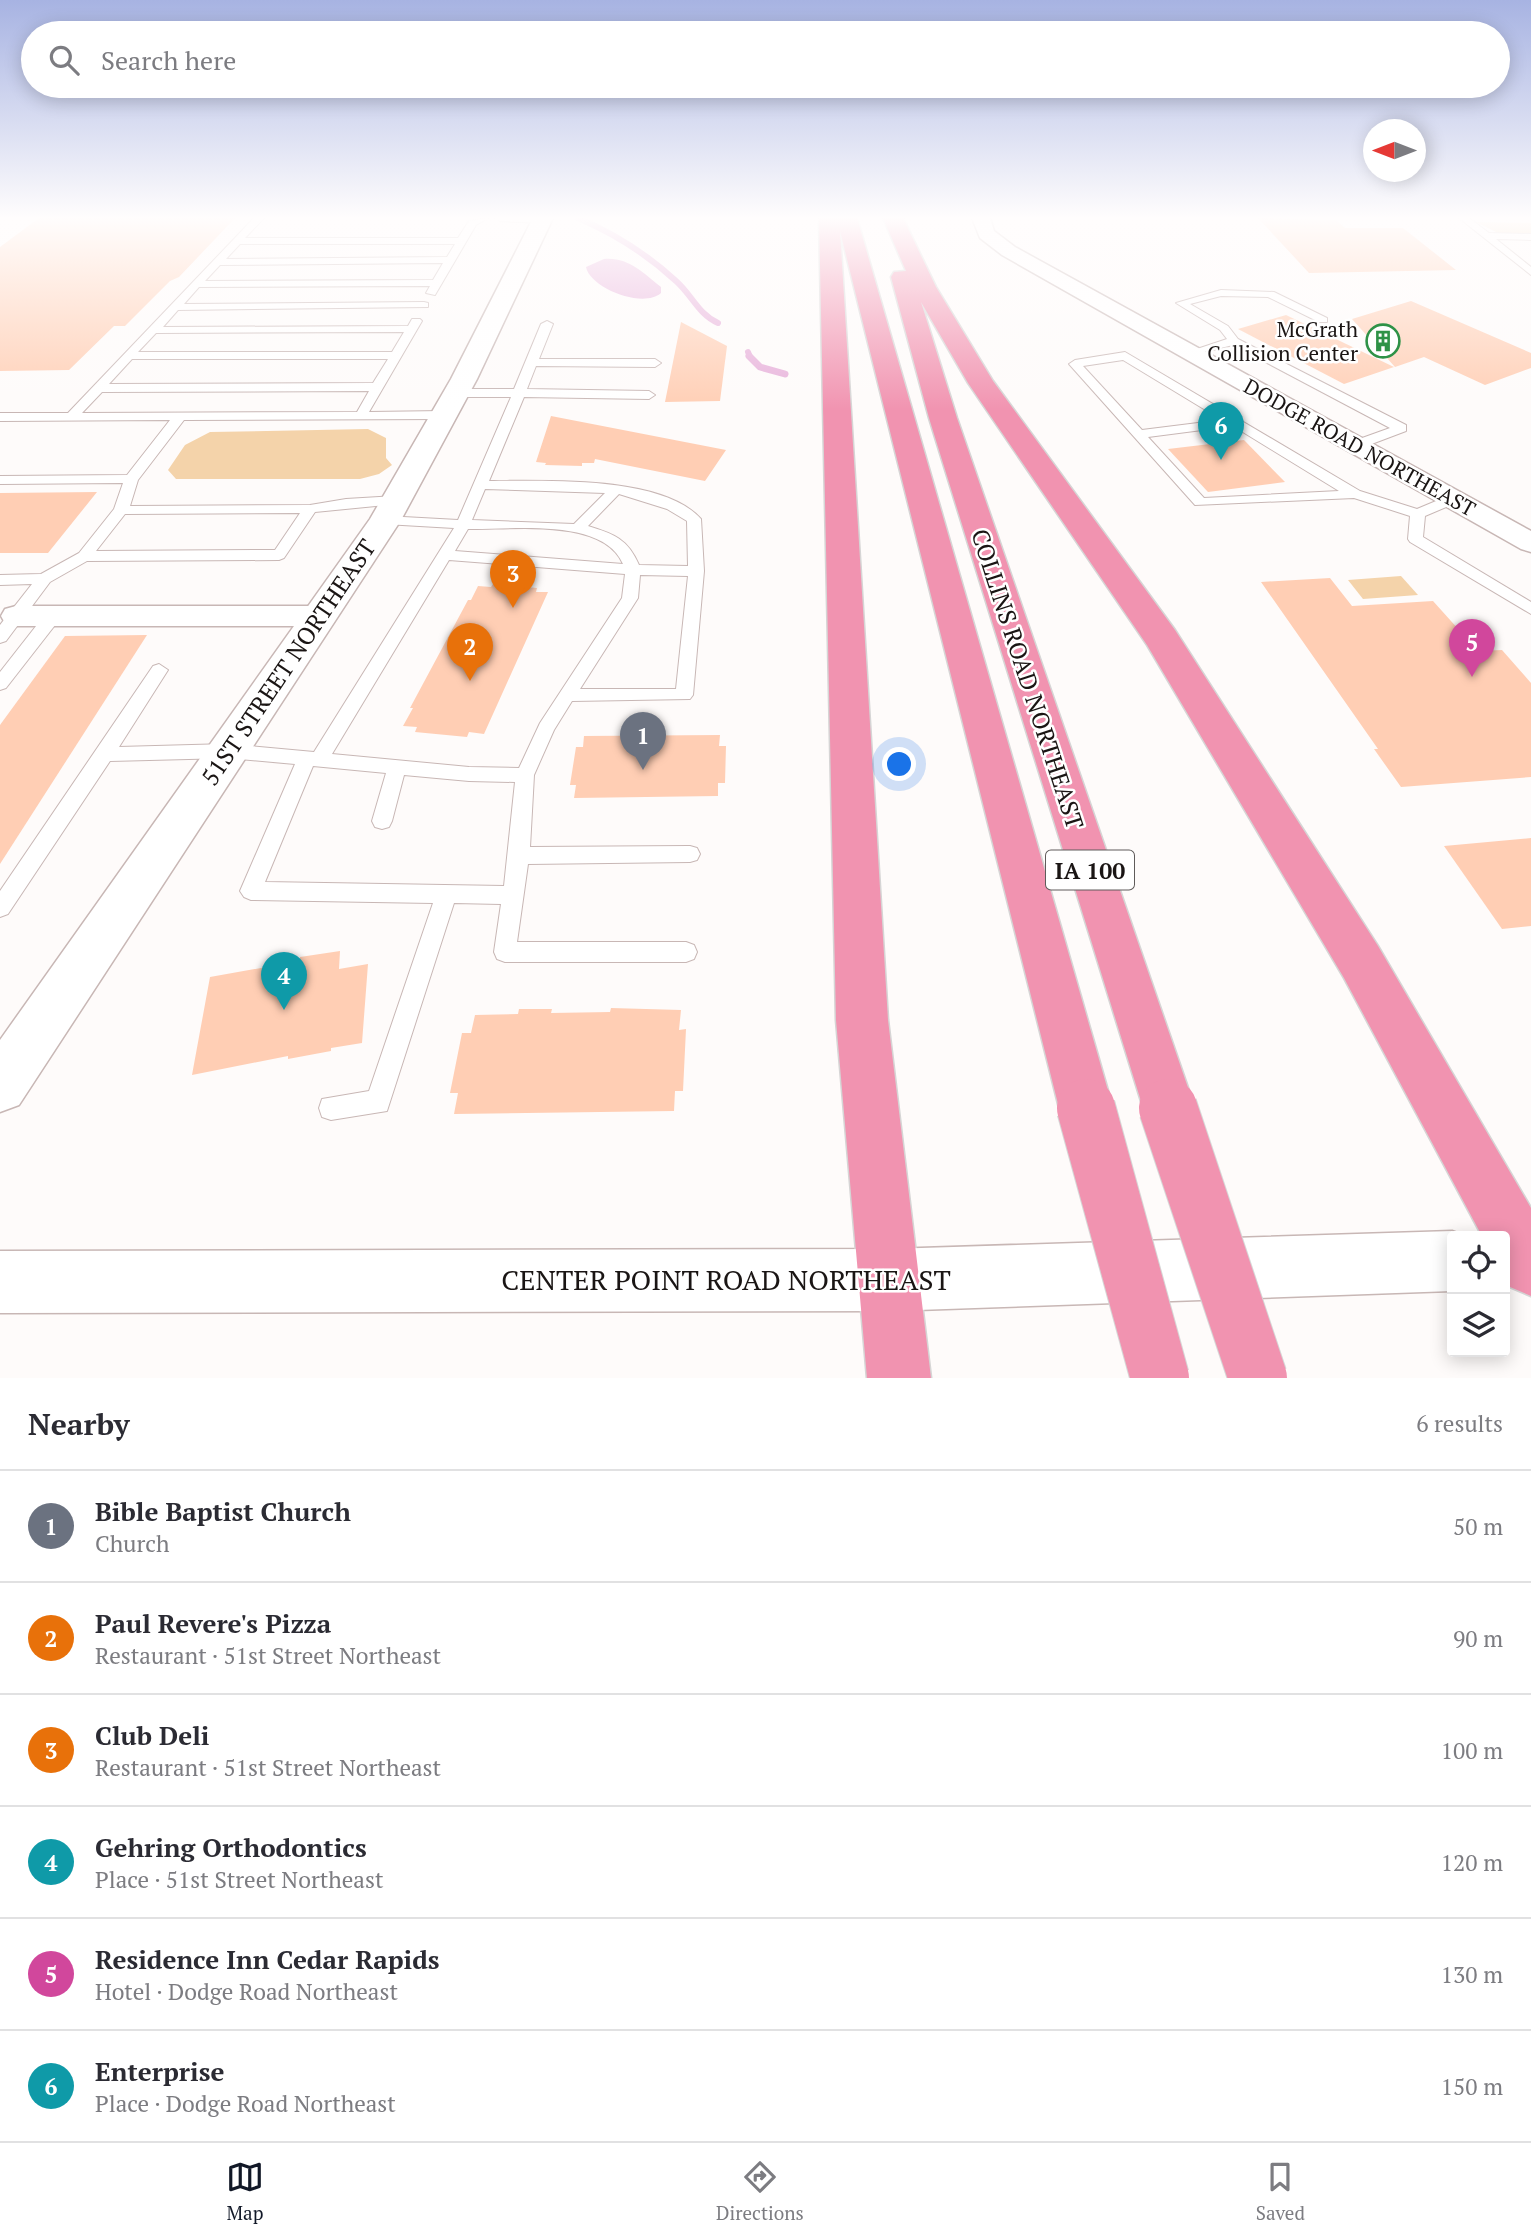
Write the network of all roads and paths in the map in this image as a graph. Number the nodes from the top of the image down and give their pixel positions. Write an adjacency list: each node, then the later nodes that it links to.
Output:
1 (511, 282): 25 (street, 51ST STREET NORTHEAST)
2 (832, 282): 75 (highway)
3 (863, 282): 78 (highway, COLLINS ROAD NORTHEAST / IA 100, bridge)
4 (904, 282): 79 (highway, COLLINS ROAD NORTHEAST / IA 100, bridge)
5 (923, 282): 74 (highway)
6 (1067, 282): 16 (street, DODGE ROAD NORTHEAST)
7 (437, 283): 8 (lane); 9 (lane)
8 (197, 284): 10 (lane)
9 (425, 306): 10 (lane); 13 (lane)
10 (175, 307): 14 (lane)
11 (1323, 320): 15 (lane)
12 (547, 324): 19 (lane)
13 (411, 329): 14 (lane); 17 (lane)
14 (153, 330): 18 (lane)
15 (1234, 341): 16 (lane); 32 (lane)
16 (1192, 354): 32 (street, DODGE ROAD NORTHEAST)
17 (395, 355): 18 (lane); 21 (lane)
18 (128, 356): 22 (lane)
19 (530, 362): 20 (lane); 23 (lane)
20 (655, 363)
21 (377, 387): 22 (lane); 26 (lane)
22 (99, 388): 29 (lane)
23 (519, 393): 24 (lane); 25 (lane); 35 (lane)
24 (649, 395)
25 (450, 404): 26 (lane); 41 (street, 51ST STREET NORTHEAST)
26 (361, 415): 27 (lane)
27 (180, 416): 29 (lane); 33 (lane)
28 (0, 417): 29 (lane)
29 (71, 417)
30 (1234, 422): 31 (lane); 31 (lane); 37 (lane)
31 (1139, 434): 37 (lane)
32 (1356, 445): 38 (street, DODGE ROAD NORTHEAST)
33 (131, 479): 34 (lane); 40 (lane)
34 (0, 480)
35 (479, 485): 36 (lane); 43 (lane)
36 (615, 490): 44 (lane); 49 (lane)
37 (1355, 494): 42 (lane)
38 (1452, 499): 42 (lane); 45 (street, DODGE ROAD NORTHEAST)
39 (310, 509): 40 (lane); 41 (lane); 47 (lane)
40 (121, 510): 47 (lane)
41 (391, 510): 43 (lane); 54 (street, 51ST STREET NORTHEAST)
42 (1418, 514): 52 (lane)
43 (463, 525): 44 (lane); 46 (lane)
44 (579, 527): 48 (lane)
45 (1531, 543)
46 (444, 555): 48 (lane); 61 (lane)
47 (85, 556): 50 (lane)
48 (633, 570): 49 (lane); 58 (lane)
49 (695, 571): 58 (lane)
50 (44, 579): 51 (lane); 55 (lane)
51 (0, 580)
52 (1531, 609)
53 (53, 616): 54 (street); 55 (street); 57 (lane)
54 (322, 616): 59 (street, 51ST STREET NORTHEAST)
55 (8, 627)
56 (159, 670): 60 (lane)
57 (0, 684)
58 (568, 695): 63 (lane)
59 (228, 751): 60 (lane); 61 (lane); 71 (street, 51ST STREET NORTHEAST)
60 (105, 754): 69 (lane)
61 (313, 759): 62 (lane); 67 (lane)
62 (397, 767): 63 (lane); 64 (lane)
63 (525, 775): 66 (lane)
64 (382, 821)
65 (690, 854): 66 (lane)
66 (519, 856): 68 (lane)
67 (446, 894): 68 (lane); 72 (lane)
68 (514, 895): 70 (lane)
69 (0, 908)
70 (686, 952)
71 (0, 1086)
72 (331, 1108)
73 (1447, 1261): 75 (street, CENTER POINT ROAD NORTHEAST)
74 (1524, 1261)
75 (889, 1280): 76 (street, CENTER POINT ROAD NORTHEAST); 77 (highway)
76 (0, 1282)
77 (899, 1378)
78 (1160, 1378)
79 (1258, 1378)

